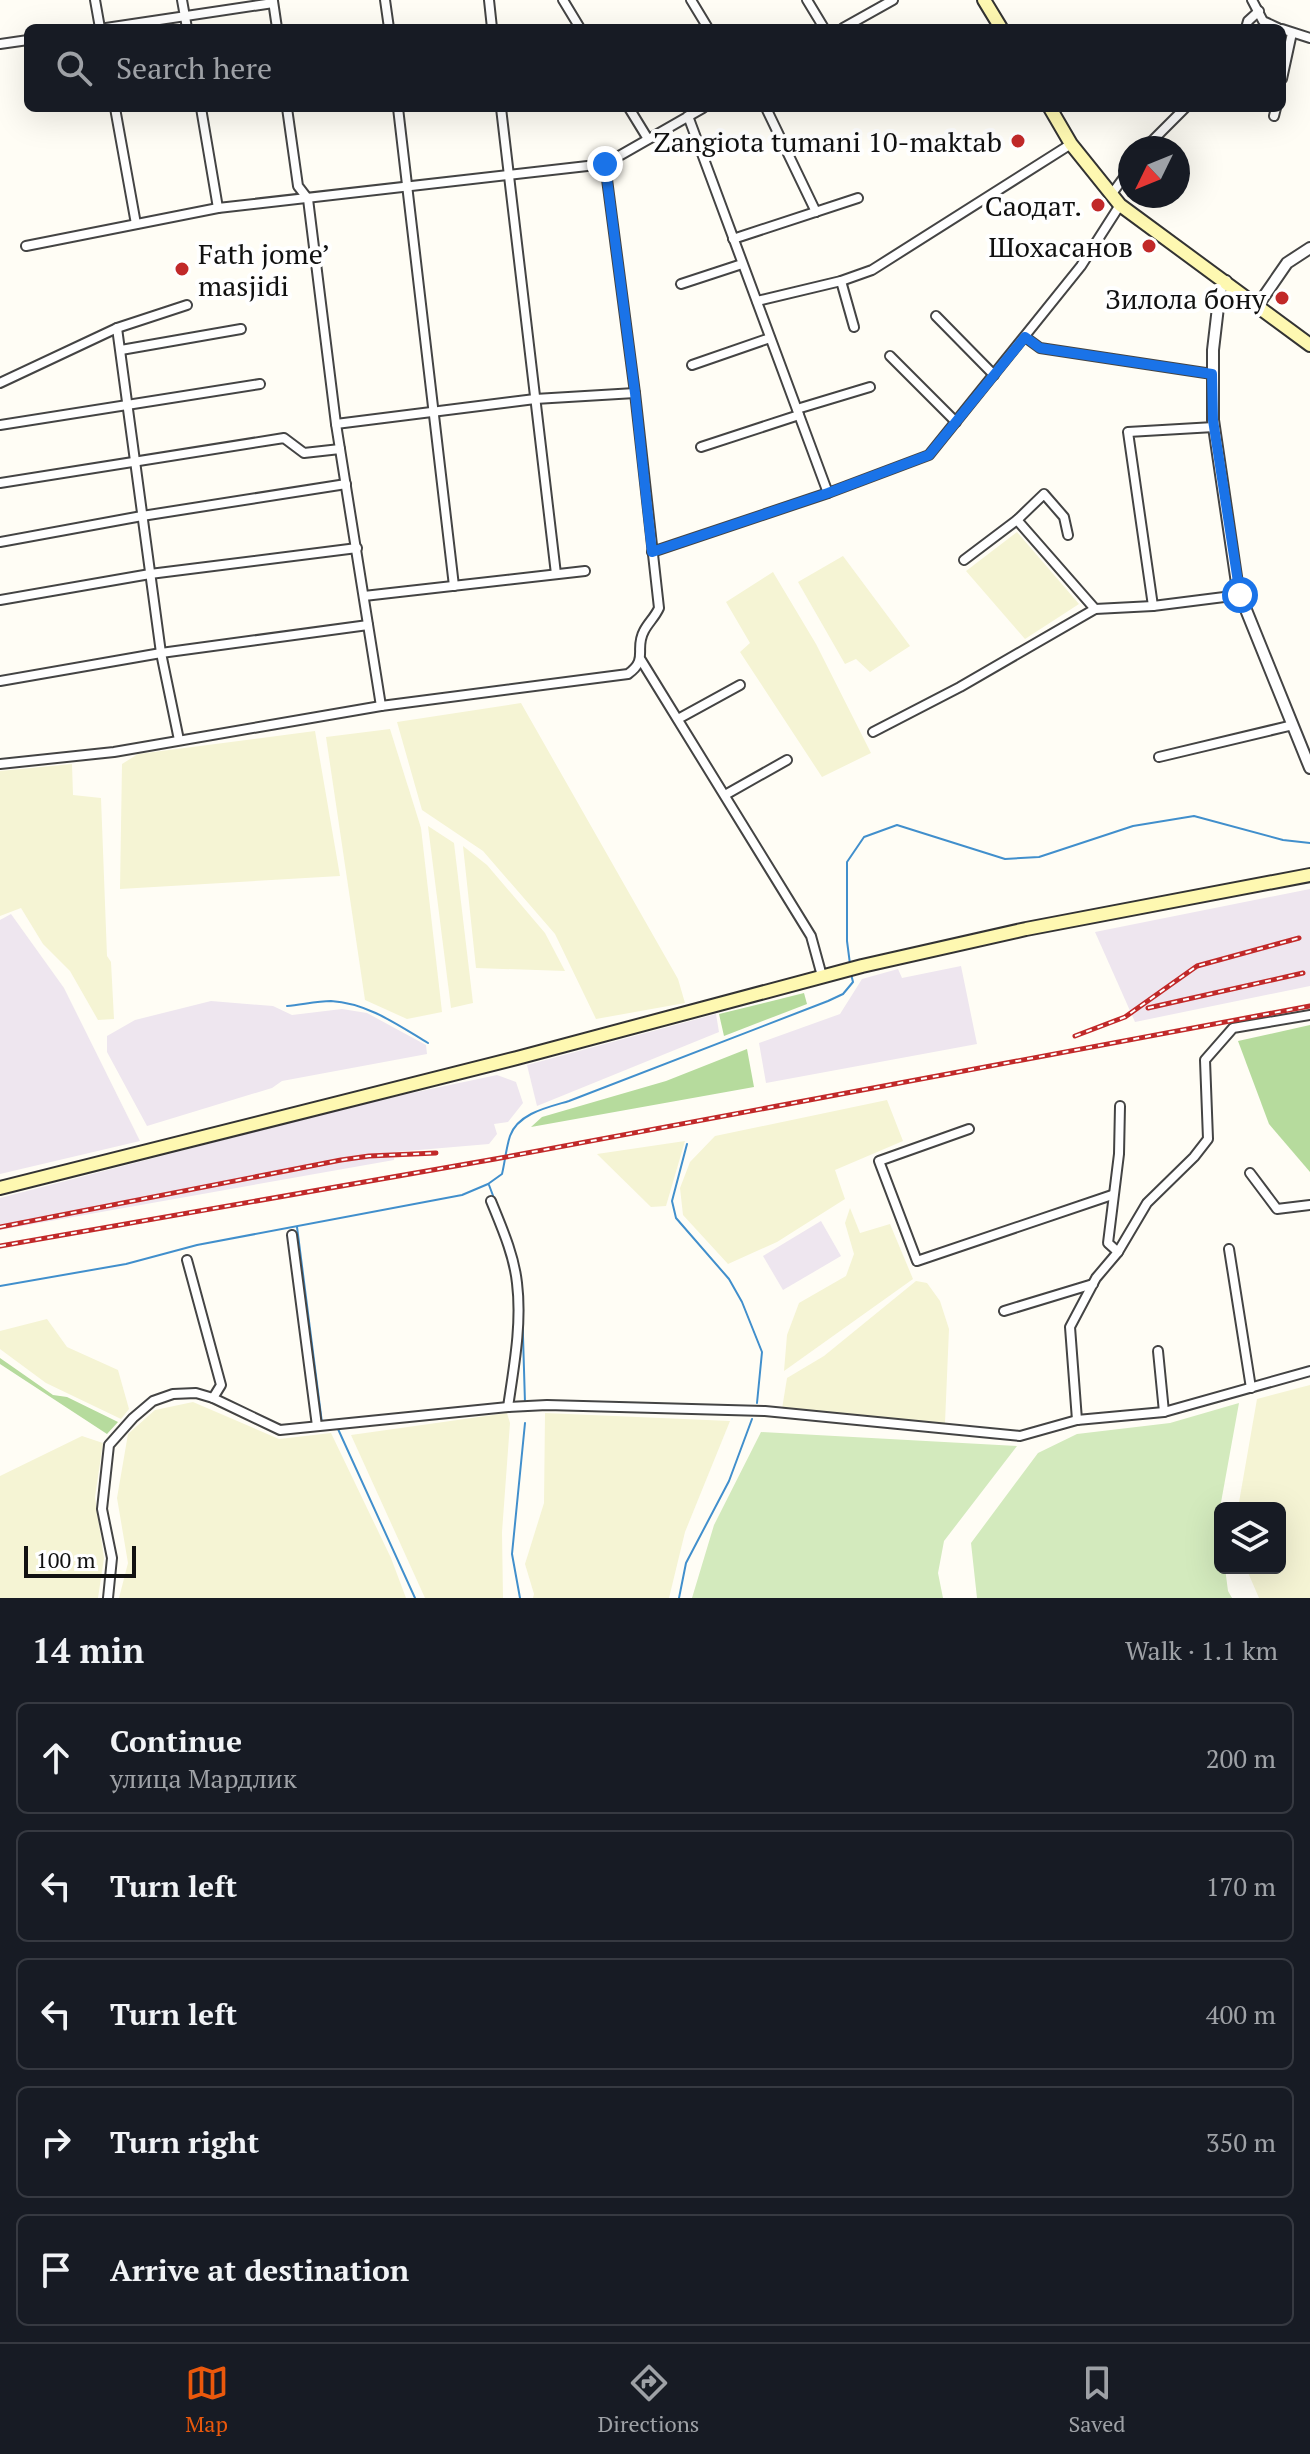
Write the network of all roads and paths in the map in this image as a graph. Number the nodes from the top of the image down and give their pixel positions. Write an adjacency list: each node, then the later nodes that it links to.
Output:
1 (95, 0): 14 (street)
2 (182, 0): 13 (street)
3 (385, 0): 18 (street)
4 (489, 0): 19 (street)
5 (563, 0): 20 (street)
6 (691, 0): 21 (street)
7 (807, 0): 22 (street)
8 (893, 0): 23 (street)
9 (984, 0): 24 (main road)
10 (1252, 0): 12 (street)
11 (273, 2): 13 (street); 17 (street)
12 (1259, 11): 25 (street); 26 (street)
13 (184, 16): 15 (street); 16 (street)
14 (99, 24)
15 (132, 24)
16 (186, 24)
17 (276, 24)
18 (388, 24)
19 (492, 24)
20 (578, 24)
21 (706, 24)
22 (822, 24)
23 (850, 24)
24 (999, 24)
25 (1247, 24)
26 (1269, 24)
27 (1286, 31): 28 (street)
28 (1292, 33): 29 (street); 32 (street)
29 (1310, 38)
30 (24, 41): 31 (street)
31 (0, 44)
32 (1286, 61)
33 (116, 112): 56 (street)
34 (202, 112): 54 (street)
35 (288, 112): 52 (street)
36 (398, 112): 49 (street)
37 (501, 112): 48 (street)
38 (631, 112): 45 (street)
39 (696, 112): 43 (street)
40 (768, 112): 55 (street)
41 (1052, 112): 46 (main road)
42 (1181, 112): 44 (street)
43 (688, 116): 45 (street); 57 (street)
44 (1157, 136)
45 (648, 139): 47 (street)
46 (1071, 144): 53 (main road); 61 (street)
47 (605, 164): 48 (street); 82 (street)
48 (508, 175): 49 (street); 83 (street)
49 (408, 188): 52 (street); 86 (street)
50 (1118, 196): 53 (street)
51 (858, 198): 55 (street)
52 (308, 199): 54 (street); 88 (street)
53 (1116, 200): 62 (main road); 71 (street)
54 (218, 208): 56 (street)
55 (816, 212): 57 (street)
56 (136, 224): 58 (street)
57 (733, 239): 60 (street)
58 (26, 246)
59 (1310, 248): 66 (street)
60 (742, 264): 63 (street); 64 (street)
61 (841, 281): 64 (street); 68 (street)
62 (1226, 281): 66 (main road); 77 (street)
63 (681, 284)
64 (757, 301): 72 (street)
65 (187, 305): 69 (street)
66 (1258, 305): 73 (main road)
67 (936, 316): 78 (street)
68 (854, 327)
69 (117, 328): 74 (street); 79 (street)
70 (241, 329): 74 (street)
71 (1025, 337): 77 (street); 78 (street)
72 (770, 338): 76 (street); 85 (street)
73 (1310, 345)
74 (121, 350): 84 (street)
75 (890, 356): 87 (street)
76 (692, 365)
77 (1212, 374): 90 (street)
78 (994, 375): 87 (street)
79 (0, 383)
80 (260, 384): 84 (street)
81 (870, 387): 85 (street)
82 (635, 393): 83 (street); 102 (street)
83 (535, 399): 86 (street); 106 (street)
84 (127, 405): 89 (street); 93 (street)
85 (798, 412): 91 (street); 96 (street)
86 (432, 413): 88 (street); 107 (street)
87 (956, 422): 96 (street)
88 (336, 424): 92 (street)
89 (0, 425)
90 (1214, 427): 108 (street); 111 (street)
91 (701, 447)
92 (340, 449): 93 (street); 95 (street)
93 (135, 462): 94 (street); 97 (street)
94 (0, 483)
95 (346, 484): 97 (street); 101 (street)
96 (828, 493): 102 (street)
97 (142, 516): 100 (street); 105 (street)
98 (1017, 520): 99 (street); 103 (street); 112 (street)
99 (1068, 535)
100 (0, 542)
101 (357, 548): 105 (street); 109 (street)
102 (652, 552): 115 (street)
103 (964, 560)
104 (585, 571): 106 (street)
105 (150, 574): 110 (street); 114 (street)
106 (556, 574): 107 (street)
107 (454, 586): 109 (street)
108 (1240, 595): 111 (street); 120 (street)
109 (364, 596): 113 (street)
110 (0, 600)
111 (1153, 606): 112 (street)
112 (1095, 609): 121 (street)
113 (368, 625): 114 (street); 118 (street)
114 (161, 653): 116 (street); 122 (street)
115 (641, 660): 118 (street); 119 (street)
116 (0, 681)
117 (740, 685): 119 (street)
118 (381, 706): 122 (street)
119 (678, 719): 127 (street)
120 (1293, 725): 123 (street); 126 (street)
121 (873, 732)
122 (179, 740): 125 (street)
123 (1159, 757)
124 (787, 760): 127 (street)
125 (0, 764)
126 (1310, 768)
127 (725, 795): 129 (street)
128 (1310, 875): 129 (main road)
129 (822, 976): 134 (main road)
130 (1310, 1015): 140 (street)
131 (1120, 1106): 135 (street)
132 (969, 1129): 135 (street)
133 (1250, 1173): 137 (street)
134 (0, 1188)
135 (1112, 1195): 140 (street)
136 (491, 1201): 148 (street)
137 (1310, 1205)
138 (292, 1235): 151 (street)
139 (1229, 1249): 146 (street)
140 (1118, 1252): 142 (street)
141 (187, 1260): 147 (street)
142 (1093, 1284): 143 (street); 150 (street)
143 (1004, 1311)
144 (1158, 1351): 149 (street)
145 (1310, 1371): 146 (street)
146 (1251, 1388): 149 (street)
147 (213, 1398): 151 (street); 152 (street)
148 (508, 1407): 150 (street); 151 (street)
149 (1164, 1412): 150 (street)
150 (1077, 1420)
151 (317, 1426)
152 (108, 1598)

